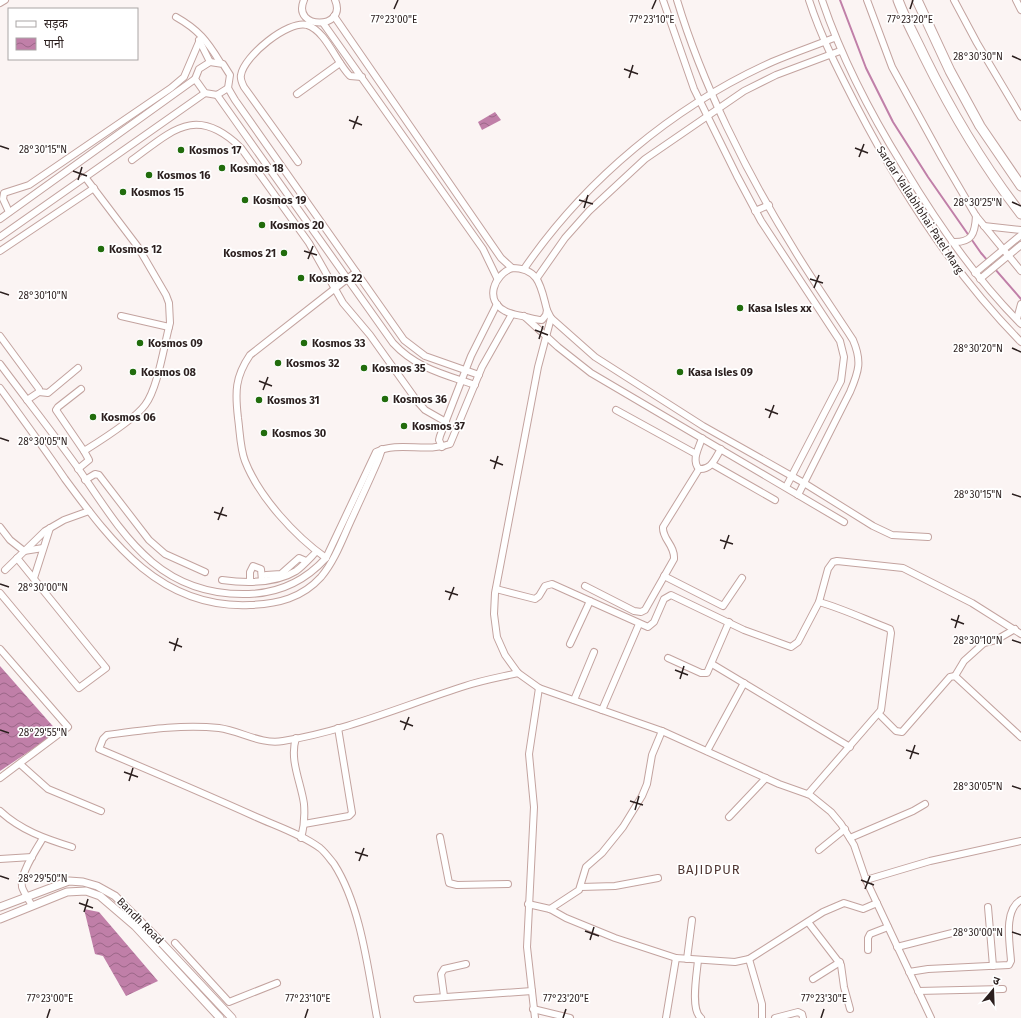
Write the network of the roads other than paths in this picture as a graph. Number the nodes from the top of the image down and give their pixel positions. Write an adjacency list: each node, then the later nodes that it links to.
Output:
1 (5, 0): 13 (street)
2 (304, 0): 17 (street)
3 (663, 0): 34 (street)
4 (677, 0): 31 (street)
5 (809, 0): 21 (street, Sardar Vallabhbhai Patel Marg)
6 (822, 0): 19 (street, Sardar Vallabhbhai Patel Marg)
7 (867, 0): 50 (street)
8 (898, 0): 49 (highway)
9 (917, 0): 43 (highway)
10 (954, 0): 37 (street)
11 (1016, 0): 14 (street)
12 (337, 1): 15 (street)
13 (0, 3)
14 (1020, 8)
15 (334, 16): 17 (street); 62 (street)
16 (176, 17): 18 (street)
17 (323, 23): 27 (street)
18 (200, 34): 20 (street); 25 (street)
19 (834, 38): 21 (street); 22 (street, Sardar Vallabhbhai Patel Marg)
20 (199, 42): 24 (street); 45 (street)
21 (824, 42): 23 (street, Sardar Vallabhbhai Patel Marg); 31 (street)
22 (840, 51): 23 (street); 56 (street, Sardar Vallabhbhai Patel Marg)
23 (830, 55): 35 (street); 84 (street, Sardar Vallabhbhai Patel Marg)
24 (210, 62): 25 (street); 28 (street)
25 (220, 62): 29 (street)
26 (340, 63): 27 (street); 32 (street); 41 (street)
27 (362, 78): 69 (street)
28 (195, 79): 30 (street); 48 (street)
29 (228, 88): 33 (street); 65 (street)
30 (204, 93): 33 (street); 38 (street)
31 (713, 93): 34 (street); 35 (street)
32 (297, 94)
33 (218, 95): 61 (street)
34 (700, 102): 36 (street); 63 (street)
35 (719, 108): 36 (street); 46 (street)
36 (707, 115): 47 (street); 70 (street)
37 (1021, 117)
38 (165, 120): 39 (street); 42 (street)
39 (172, 130): 40 (street); 67 (street)
40 (132, 160)
41 (298, 162)
42 (85, 177): 44 (street); 55 (street)
43 (1021, 186)
44 (94, 188): 59 (street); 81 (street)
45 (1, 197): 48 (street)
46 (769, 206): 47 (street); 108 (street)
47 (756, 211): 106 (street)
48 (9, 212): 51 (street)
49 (1021, 214)
50 (976, 216): 52 (street); 56 (street)
51 (0, 219)
52 (984, 226): 53 (street); 58 (street)
53 (1021, 230)
54 (1021, 235): 58 (street)
55 (0, 237)
56 (952, 242): 66 (street, Sardar Vallabhbhai Patel Marg)
57 (1021, 245): 60 (street)
58 (1003, 250): 60 (street); 66 (street)
59 (0, 251)
60 (1008, 256): 64 (street); 71 (street)
61 (340, 268): 67 (street); 68 (street)
62 (512, 268): 63 (street); 69 (street)
63 (524, 269): 70 (street)
64 (1021, 271)
65 (356, 272): 68 (street); 87 (street)
66 (975, 273): 71 (street, Sardar Vallabhbhai Patel Marg)
67 (329, 276): 72 (street)
68 (347, 278): 72 (street); 89 (street)
69 (497, 278): 73 (street)
70 (537, 278): 75 (street)
71 (980, 279): 80 (street, Sardar Vallabhbhai Patel Marg)
72 (335, 288): 96 (street); 119 (street)
73 (497, 304): 76 (street); 87 (street)
74 (1021, 304): 80 (street)
75 (547, 310): 78 (street); 79 (street)
76 (512, 314): 78 (street); 88 (street)
77 (121, 316): 81 (street)
78 (524, 316): 83 (street)
79 (551, 318): 83 (street); 106 (street)
80 (1019, 321)
81 (169, 327): 101 (street)
82 (0, 336): 93 (street)
83 (545, 336): 97 (street); 135 (street)
84 (1021, 342)
85 (0, 364): 94 (street)
86 (78, 368): 93 (street)
87 (465, 370): 88 (street); 89 (street)
88 (479, 375): 90 (street)
89 (462, 380): 90 (street); 96 (street)
90 (475, 385): 98 (street)
91 (0, 388): 112 (street)
92 (81, 389): 101 (street)
93 (39, 392): 94 (street)
94 (27, 400): 104 (street)
95 (616, 410): 102 (street)
96 (446, 422): 98 (street)
97 (702, 438): 100 (street); 102 (street)
98 (442, 447): 99 (street)
99 (382, 449): 122 (street); 123 (street)
100 (721, 449): 103 (street); 109 (street)
101 (84, 451): 104 (street)
102 (696, 454): 105 (street)
103 (712, 464): 105 (street); 111 (street)
104 (78, 468): 107 (street)
105 (699, 470): 128 (street)
106 (792, 476): 108 (street); 109 (street)
107 (85, 480): 120 (street); 126 (street)
108 (804, 483): 110 (street); 116 (street)
109 (786, 487): 110 (street)
110 (798, 495): 113 (street)
111 (775, 500)
112 (89, 511): 115 (street); 123 (street)
113 (844, 522)
114 (0, 527): 118 (street)
115 (50, 528): 117 (street); 118 (street)
116 (928, 537)
117 (43, 548): 118 (street); 129 (street)
118 (24, 551): 121 (street)
119 (316, 552): 122 (street); 124 (street)
120 (142, 553): 122 (street); 123 (street)
121 (17, 558): 125 (street); 129 (street)
122 (326, 558)
123 (131, 559)
124 (306, 561): 127 (street); 132 (street)
125 (5, 570)
126 (205, 572)
127 (266, 574)
128 (664, 576): 130 (street); 134 (street)
129 (34, 578): 136 (street)
130 (742, 578)
131 (222, 580): 133 (street)
132 (262, 580): 133 (street); 133 (street)
133 (250, 581)
134 (585, 586)
135 (496, 589): 137 (street); 148 (street)
136 (0, 593)
137 (590, 601): 140 (street); 143 (street)
138 (819, 602): 139 (street); 141 (street); 154 (street)
139 (729, 622): 140 (street); 147 (street)
140 (639, 624): 153 (street)
141 (1015, 629): 142 (street); 149 (street)
142 (1021, 634)
143 (570, 644)
144 (0, 649): 161 (street)
145 (594, 652): 152 (street)
146 (668, 658): 147 (street)
147 (712, 664): 150 (street)
148 (518, 673): 151 (street); 155 (street)
149 (955, 676): 154 (street); 157 (street)
150 (744, 683): 159 (street); 160 (street)
151 (539, 688): 152 (street); 187 (street)
152 (574, 700): 153 (street)
153 (602, 710): 156 (street)
154 (879, 714): 159 (street)
155 (338, 728): 158 (street); 169 (street)
156 (662, 731): 160 (street); 183 (street)
157 (1021, 737)
158 (296, 738): 169 (street); 173 (street)
159 (850, 747): 164 (street)
160 (707, 751): 163 (street)
161 (20, 764): 162 (street); 167 (street)
162 (0, 778)
163 (766, 778): 164 (street); 168 (street)
164 (808, 794): 170 (street)
165 (925, 804): 174 (street)
166 (0, 811): 172 (street)
167 (101, 812)
168 (729, 817)
169 (304, 824): 173 (street)
170 (845, 829): 174 (street); 177 (street)
171 (440, 837): 182 (street)
172 (43, 838): 176 (street); 178 (street)
173 (301, 838): 219 (street)
174 (850, 838): 181 (street)
175 (1021, 841): 181 (street)
176 (72, 847)
177 (819, 850)
178 (32, 857): 179 (street); 184 (street)
179 (0, 859)
180 (658, 878): 183 (street)
181 (866, 880): 186 (street)
182 (508, 884)
183 (581, 887): 191 (street)
184 (28, 897): 188 (street); 190 (main road, Bandh Road); 218 (main road, Bandh Road)
185 (1021, 900): 206 (street)
186 (877, 903): 194 (street); 195 (street)
187 (528, 904): 191 (street); 211 (street)
188 (32, 906): 192 (main road, Bandh Road); 217 (main road, Bandh Road)
189 (988, 906): 206 (street)
190 (0, 907)
191 (550, 909): 200 (street)
192 (0, 919)
193 (692, 920): 201 (street)
194 (808, 922): 202 (street); 204 (street)
195 (888, 927): 198 (street); 199 (street)
196 (960, 931): 198 (street)
197 (175, 943): 209 (street)
198 (898, 947): 207 (street)
199 (868, 950)
200 (676, 958): 201 (street); 222 (street)
201 (687, 959): 203 (street)
202 (749, 959): 203 (street); 224 (street)
203 (698, 960): 223 (street)
204 (840, 962): 208 (street); 215 (street)
205 (466, 964): 213 (street)
206 (993, 966): 207 (street)
207 (909, 972): 212 (street)
208 (813, 979)
209 (277, 983)
210 (1003, 989): 212 (street)
211 (532, 991): 213 (street); 216 (street)
212 (918, 991): 227 (street)
213 (444, 996): 214 (street)
214 (417, 999)
215 (850, 1008)
216 (533, 1009): 220 (street); 221 (street)
217 (220, 1018)
218 (232, 1018)
219 (377, 1018)
220 (535, 1018)
221 (570, 1018)
222 (666, 1018)
223 (701, 1018)
224 (762, 1018)
225 (775, 1018): 226 (street)
226 (804, 1018)
227 (931, 1018)

